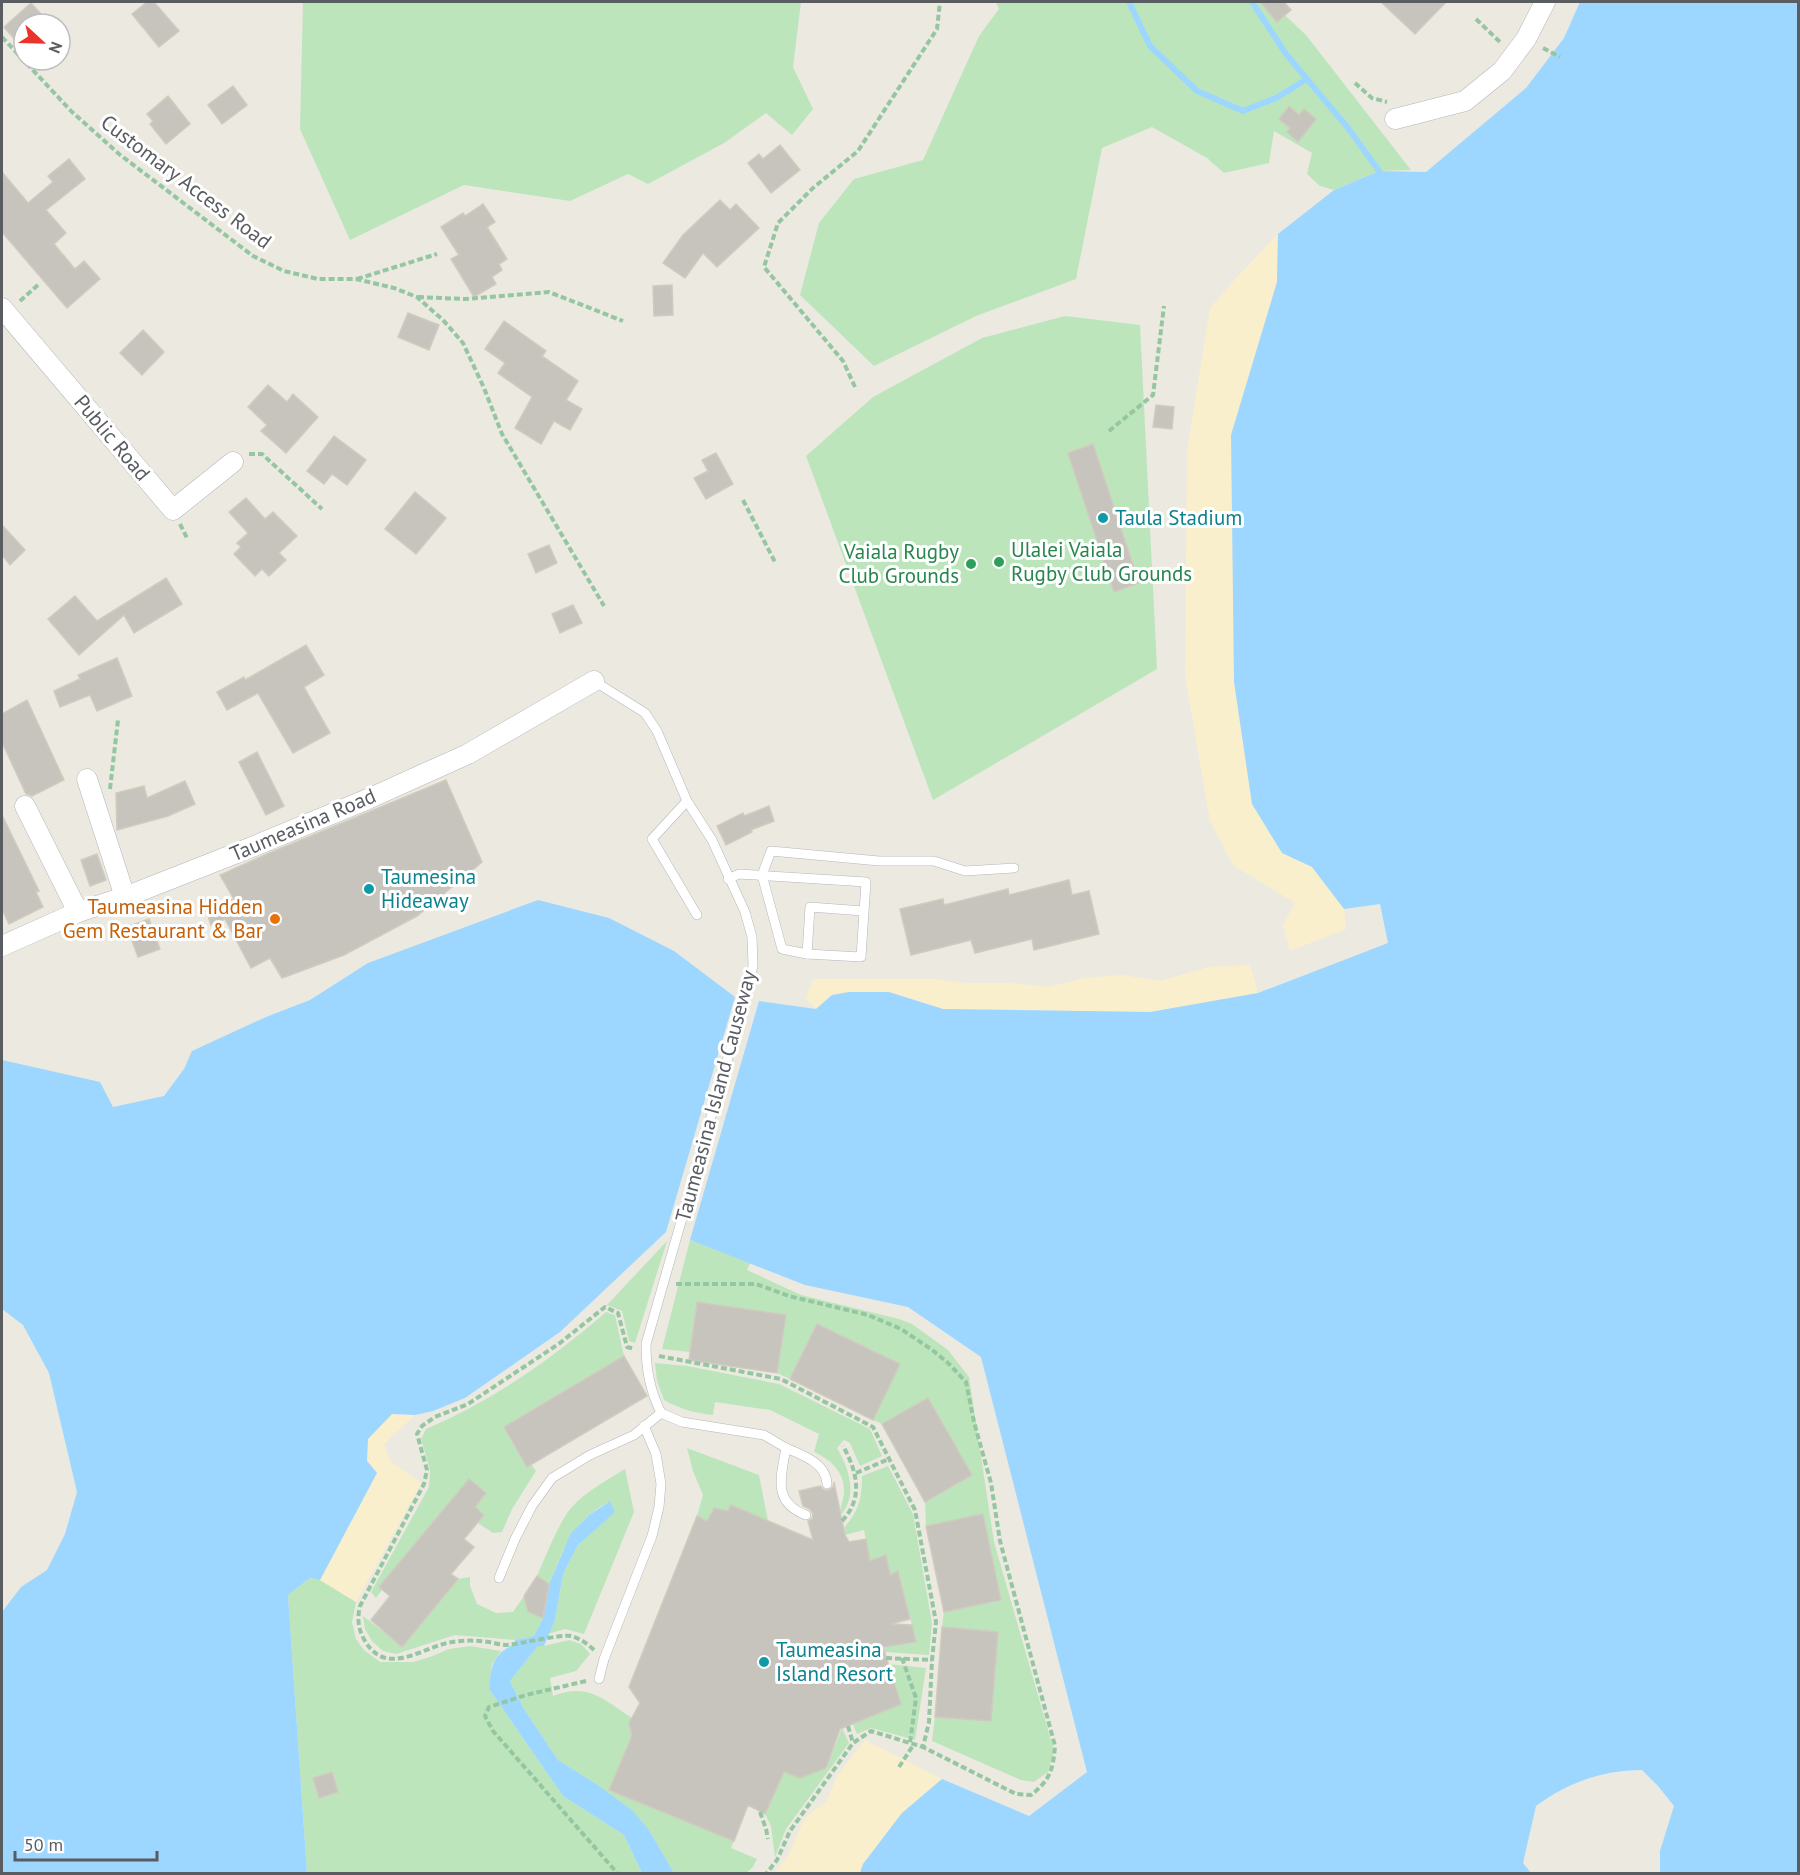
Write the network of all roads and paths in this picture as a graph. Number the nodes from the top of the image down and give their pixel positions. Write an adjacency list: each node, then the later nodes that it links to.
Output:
1 (940, 2): 13 (path)
2 (1545, 2): 5 (street)
3 (1476, 19): 5 (path)
4 (2, 37): 8 (path, Customary Access Road)
5 (1514, 55): 6 (street)
6 (1395, 119)
7 (437, 254): 8 (path)
8 (356, 279): 9 (path, Customary Access Road)
9 (417, 297): 12 (path); 19 (path, Customary Access Road)
10 (1164, 306): 14 (path)
11 (2, 308): 15 (street, Public Road)
12 (623, 321)
13 (855, 387)
14 (1109, 431)
15 (233, 462): 17 (path)
16 (743, 500): 18 (path)
17 (322, 509)
18 (776, 564)
19 (604, 606)
20 (594, 681): 24 (lane, Taumeasina Island Causeway); 29 (street, Taumeasina Road)
21 (118, 720): 23 (path)
22 (87, 779): 29 (street)
23 (109, 798)
24 (687, 801): 28 (lane, Taumeasina Island Causeway); 32 (lane)
25 (26, 806): 31 (street)
26 (1014, 868): 27 (lane)
27 (762, 875): 28 (lane); 30 (lane); 34 (lane)
28 (728, 879): 35 (lane, Taumeasina Island Causeway)
29 (125, 897): 31 (street, Taumeasina Road)
30 (863, 911): 34 (lane); 34 (lane)
31 (78, 912): 33 (street, Taumeasina Road)
32 (697, 915)
33 (2, 946)
34 (807, 954)
35 (663, 1284): 36 (lane, Taumeasina Island Causeway); 55 (path)
36 (646, 1353): 37 (lane, Taumeasina Island Causeway); 41 (path); 49 (path)
37 (661, 1413): 38 (lane); 40 (lane)
38 (644, 1426): 46 (lane); 49 (lane)
39 (843, 1446): 42 (path)
40 (786, 1448): 43 (lane); 44 (lane)
41 (889, 1459): 42 (path); 50 (path)
42 (856, 1473): 45 (path)
43 (827, 1484)
44 (806, 1515)
45 (842, 1521)
46 (499, 1578)
47 (886, 1658): 48 (path)
48 (902, 1658): 50 (path); 54 (path)
49 (604, 1659): 51 (lane)
50 (932, 1660): 55 (path)
51 (599, 1679): 59 (path)
52 (848, 1726): 53 (path)
53 (853, 1743): 54 (path); 60 (path)
54 (912, 1743): 55 (path); 56 (path)
55 (923, 1747)
56 (898, 1767)
57 (760, 1812): 58 (path)
58 (768, 1839)
59 (618, 1874)
60 (766, 1874)

